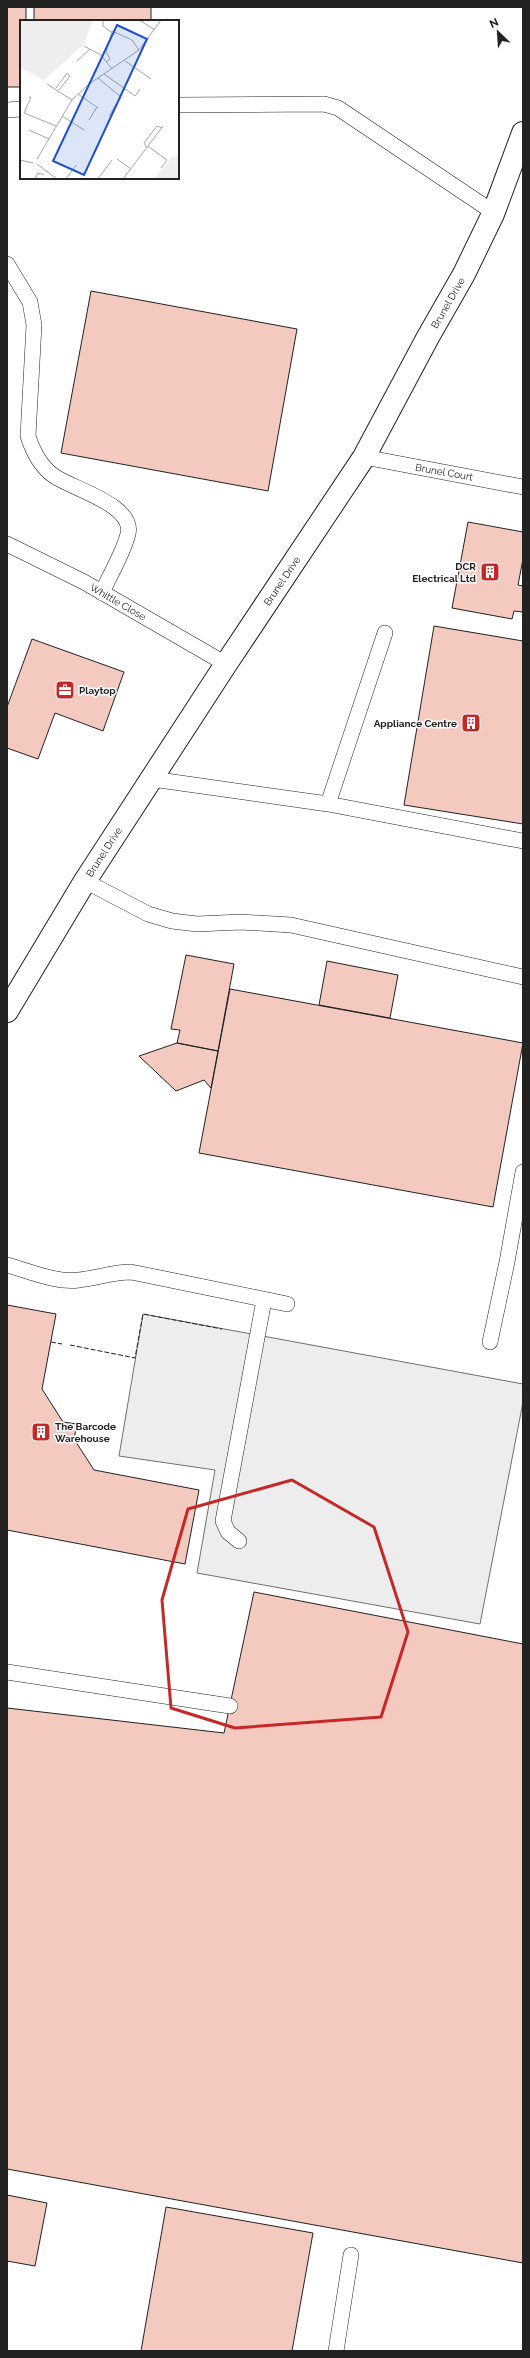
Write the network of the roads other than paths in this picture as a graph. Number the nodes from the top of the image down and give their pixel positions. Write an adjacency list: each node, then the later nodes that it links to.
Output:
1 (179, 106): 5 (lane)
2 (20, 109): 3 (lane)
3 (7, 110)
4 (523, 133): 5 (street, Brunel Drive)
5 (493, 212): 7 (street, Brunel Drive)
6 (7, 264): 10 (lane)
7 (364, 458): 8 (lane, Brunel Court); 12 (street, Brunel Drive)
8 (523, 486)
9 (7, 544): 10 (lane, Whittle Close)
10 (102, 593): 12 (lane, Whittle Close)
11 (385, 633): 14 (lane)
12 (226, 664): 13 (street, Brunel Drive)
13 (152, 779): 14 (lane); 16 (street, Brunel Drive)
14 (328, 804): 15 (lane)
15 (523, 841)
16 (85, 882): 17 (lane); 18 (street, Brunel Drive)
17 (523, 978)
18 (7, 1011)
19 (523, 1172): 23 (lane)
20 (7, 1265): 21 (lane)
21 (264, 1300): 22 (lane); 24 (lane)
22 (287, 1304)
23 (490, 1342)
24 (239, 1541)
25 (7, 1672): 26 (lane)
26 (230, 1706)
27 (351, 2255): 28 (lane)
28 (336, 2351)

